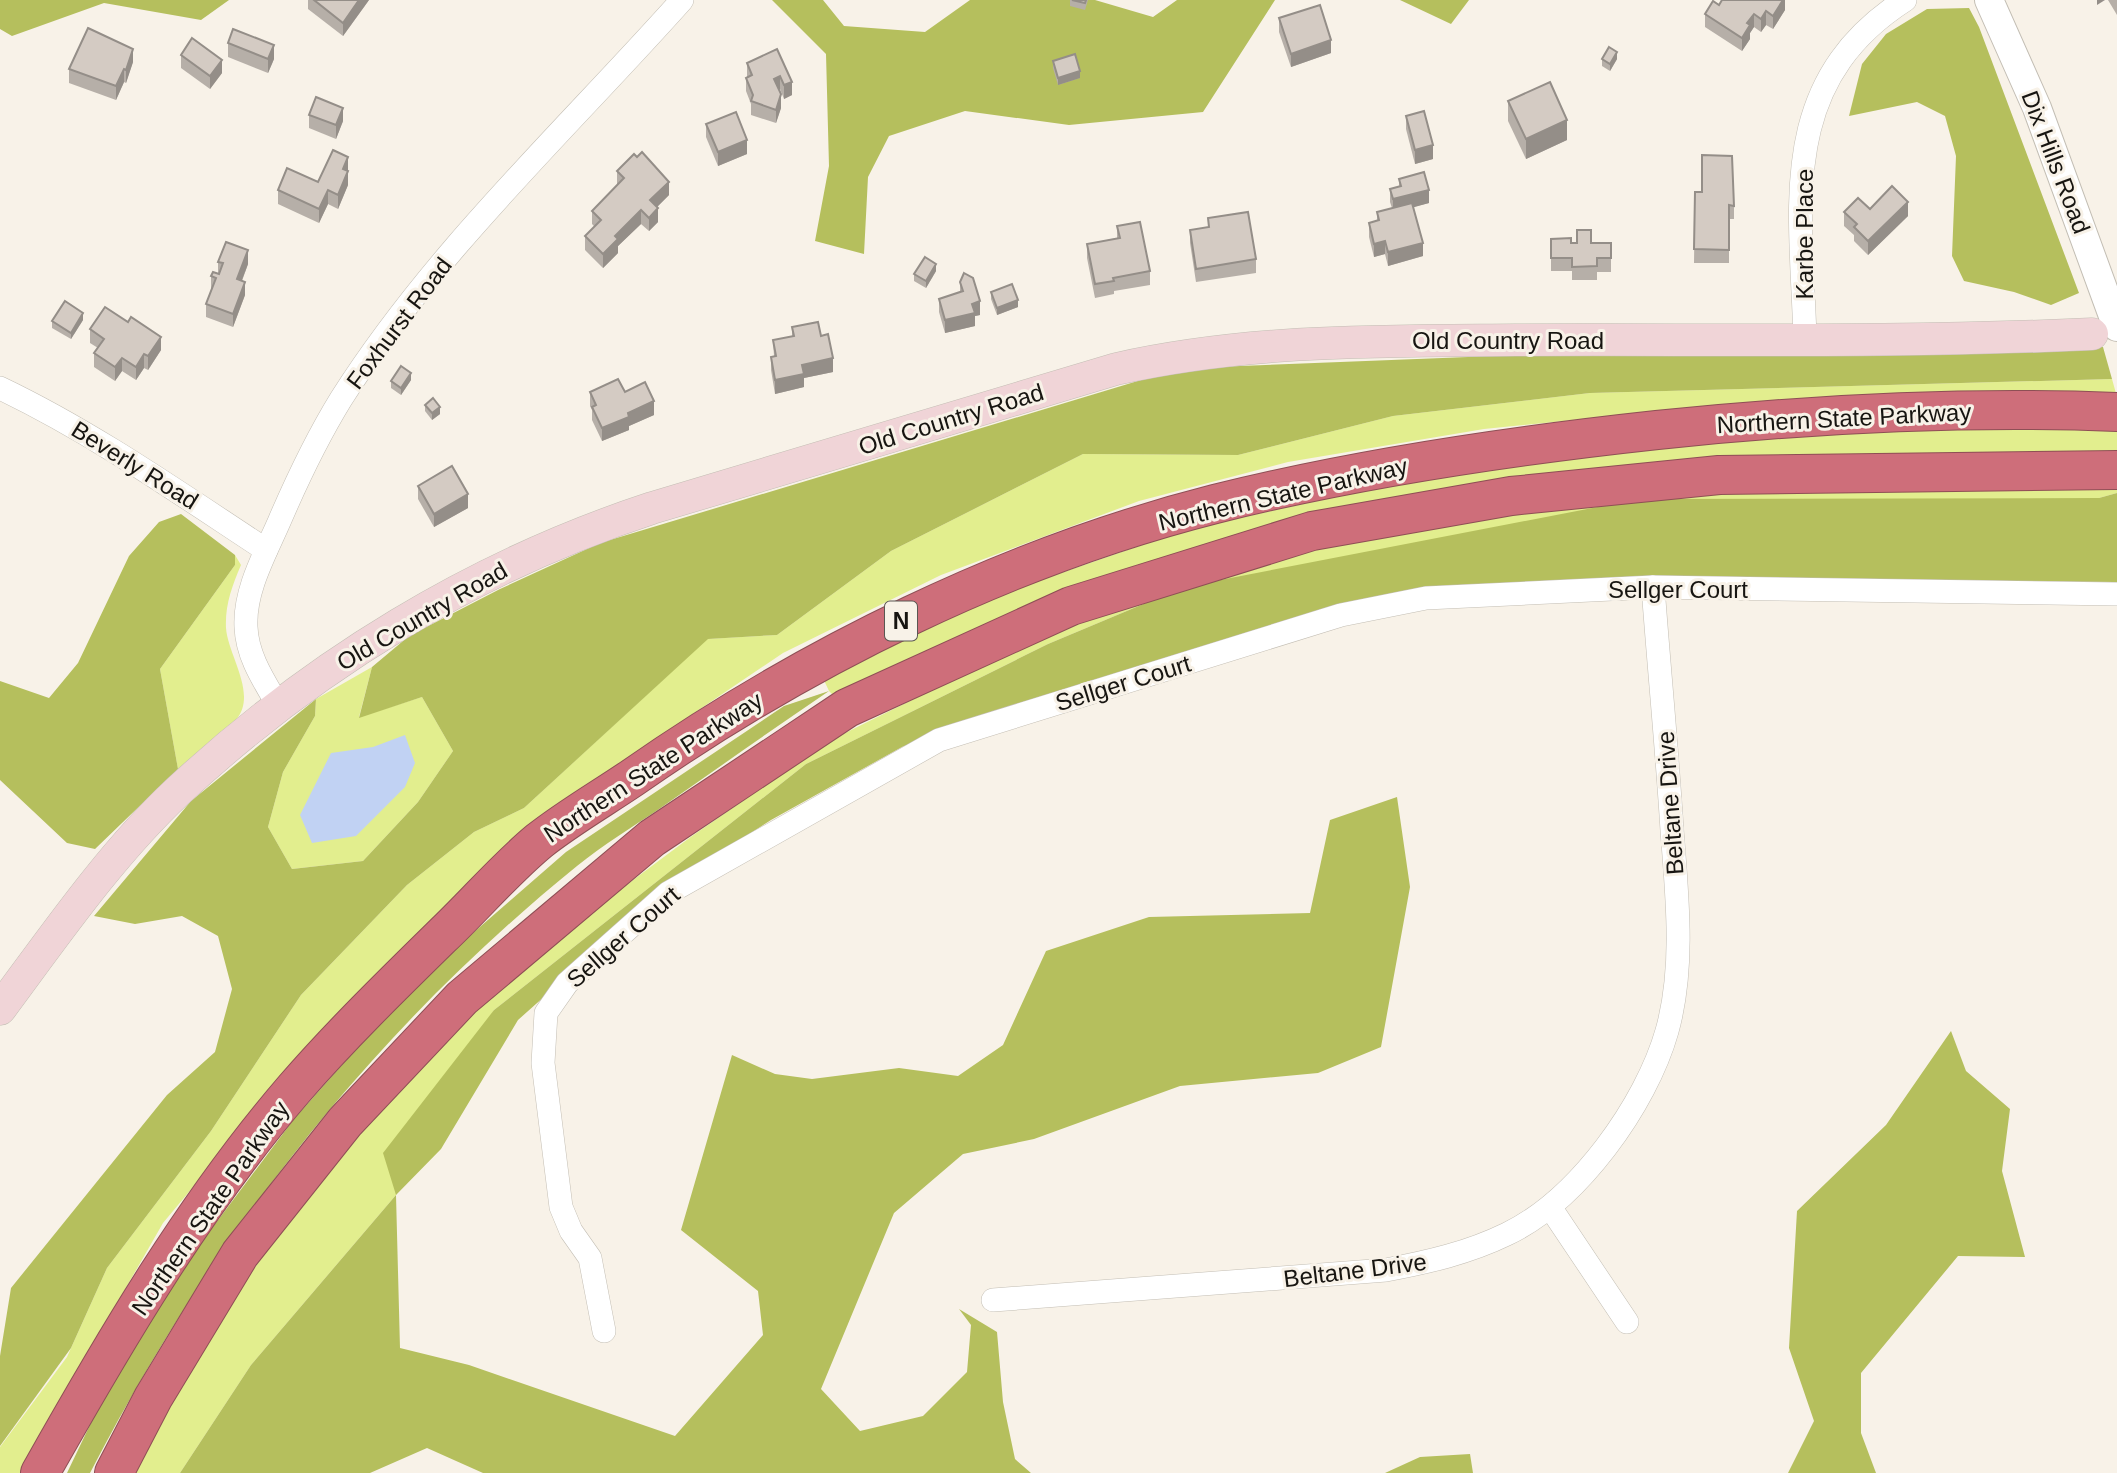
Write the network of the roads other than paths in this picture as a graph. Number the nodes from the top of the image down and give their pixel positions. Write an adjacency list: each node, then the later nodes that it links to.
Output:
1 (682, 0): 9 (street, Foxhurst Road)
2 (1905, 0): 5 (street, Karbe Place)
3 (1989, 0): 4 (street, Dix Hills Road)
4 (2104, 331): 5 (main road, Old Country Road)
5 (1805, 338): 12 (main road, Old Country Road)
6 (0, 388): 9 (street, Beverly Road)
7 (2117, 412): 18 (highway, Northern State Parkway / N)
8 (2117, 470): 19 (highway, Northern State Parkway / N)
9 (266, 550): 12 (street, Foxhurst Road)
10 (1653, 587): 11 (street, Sellger Court); 14 (street, Beltane Drive); 17 (street, Sellger Court)
11 (2117, 593)
12 (278, 705): 13 (main road, Old Country Road)
13 (0, 1009)
14 (1550, 1207): 15 (street, Beltane Drive); 16 (street)
15 (993, 1300)
16 (1627, 1322)
17 (604, 1331)
18 (40, 1473)
19 (114, 1473)

